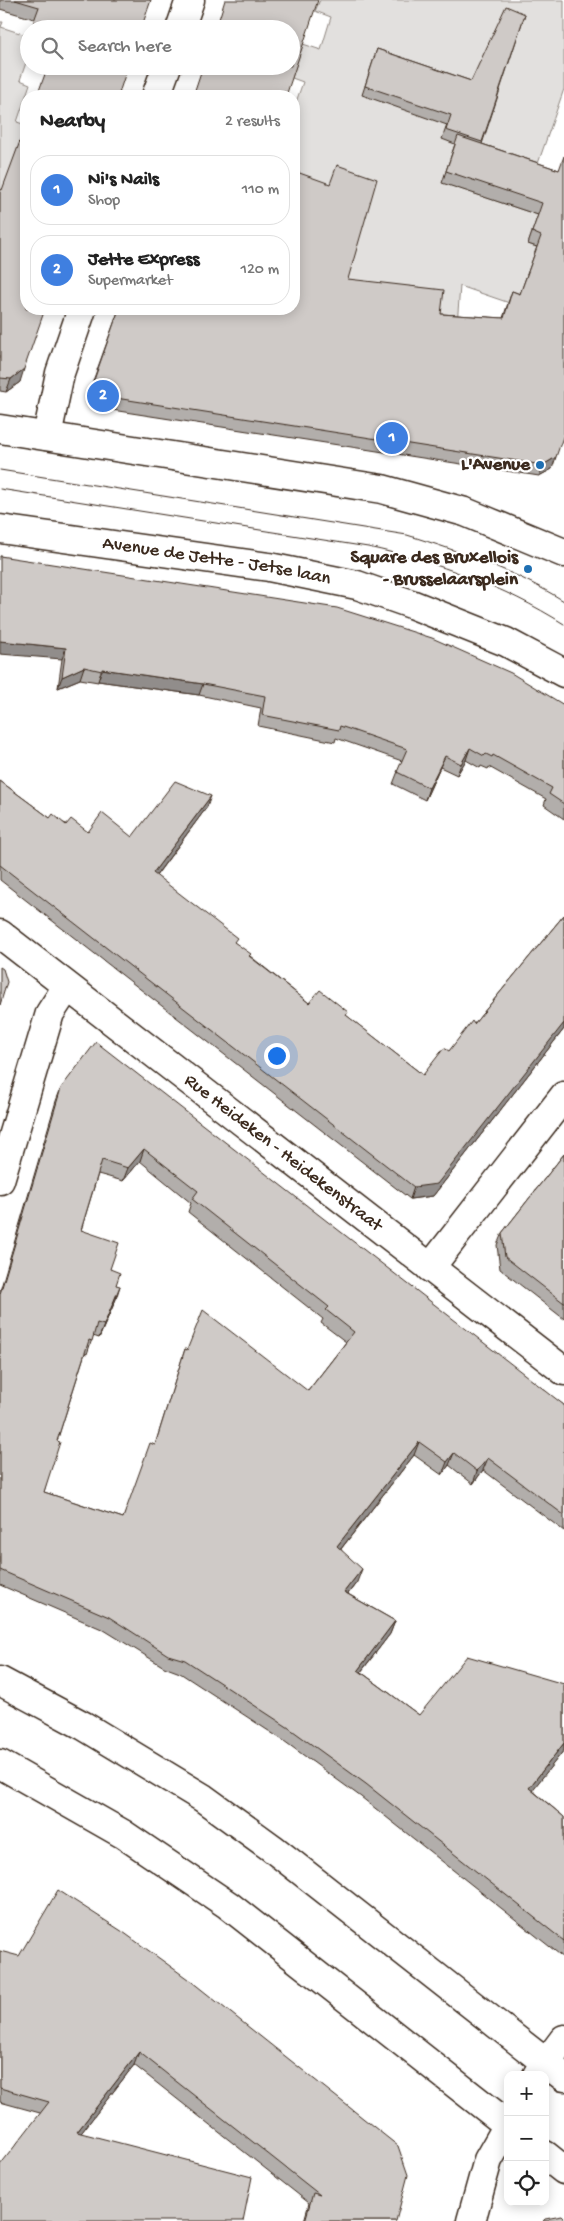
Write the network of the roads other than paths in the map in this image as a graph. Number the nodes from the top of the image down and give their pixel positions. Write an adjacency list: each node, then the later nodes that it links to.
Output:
1 (190, 0): 2 (street)
2 (183, 20)
3 (164, 75): 4 (street)
4 (158, 90)
5 (80, 315): 7 (street)
6 (0, 429): 7 (street)
7 (47, 436): 9 (street)
8 (0, 529): 10 (street, Avenue de Jette - Jetse laan)
9 (560, 542)
10 (564, 673)
11 (0, 934): 12 (street, Rue Heideken - Heidekenstraat)
12 (67, 987): 14 (street); 15 (street, Rue Heideken - Heidekenstraat)
13 (564, 1096): 15 (street)
14 (0, 1180)
15 (430, 1268): 16 (street, Rue Heideken - Heidekenstraat)
16 (564, 1371)
17 (0, 1681): 20 (street)
18 (0, 1764): 21 (street)
19 (564, 2039): 20 (street)
20 (549, 2071)
21 (504, 2122)
22 (504, 2132): 25 (street)
23 (549, 2158): 24 (street)
24 (564, 2170)
25 (472, 2221)

